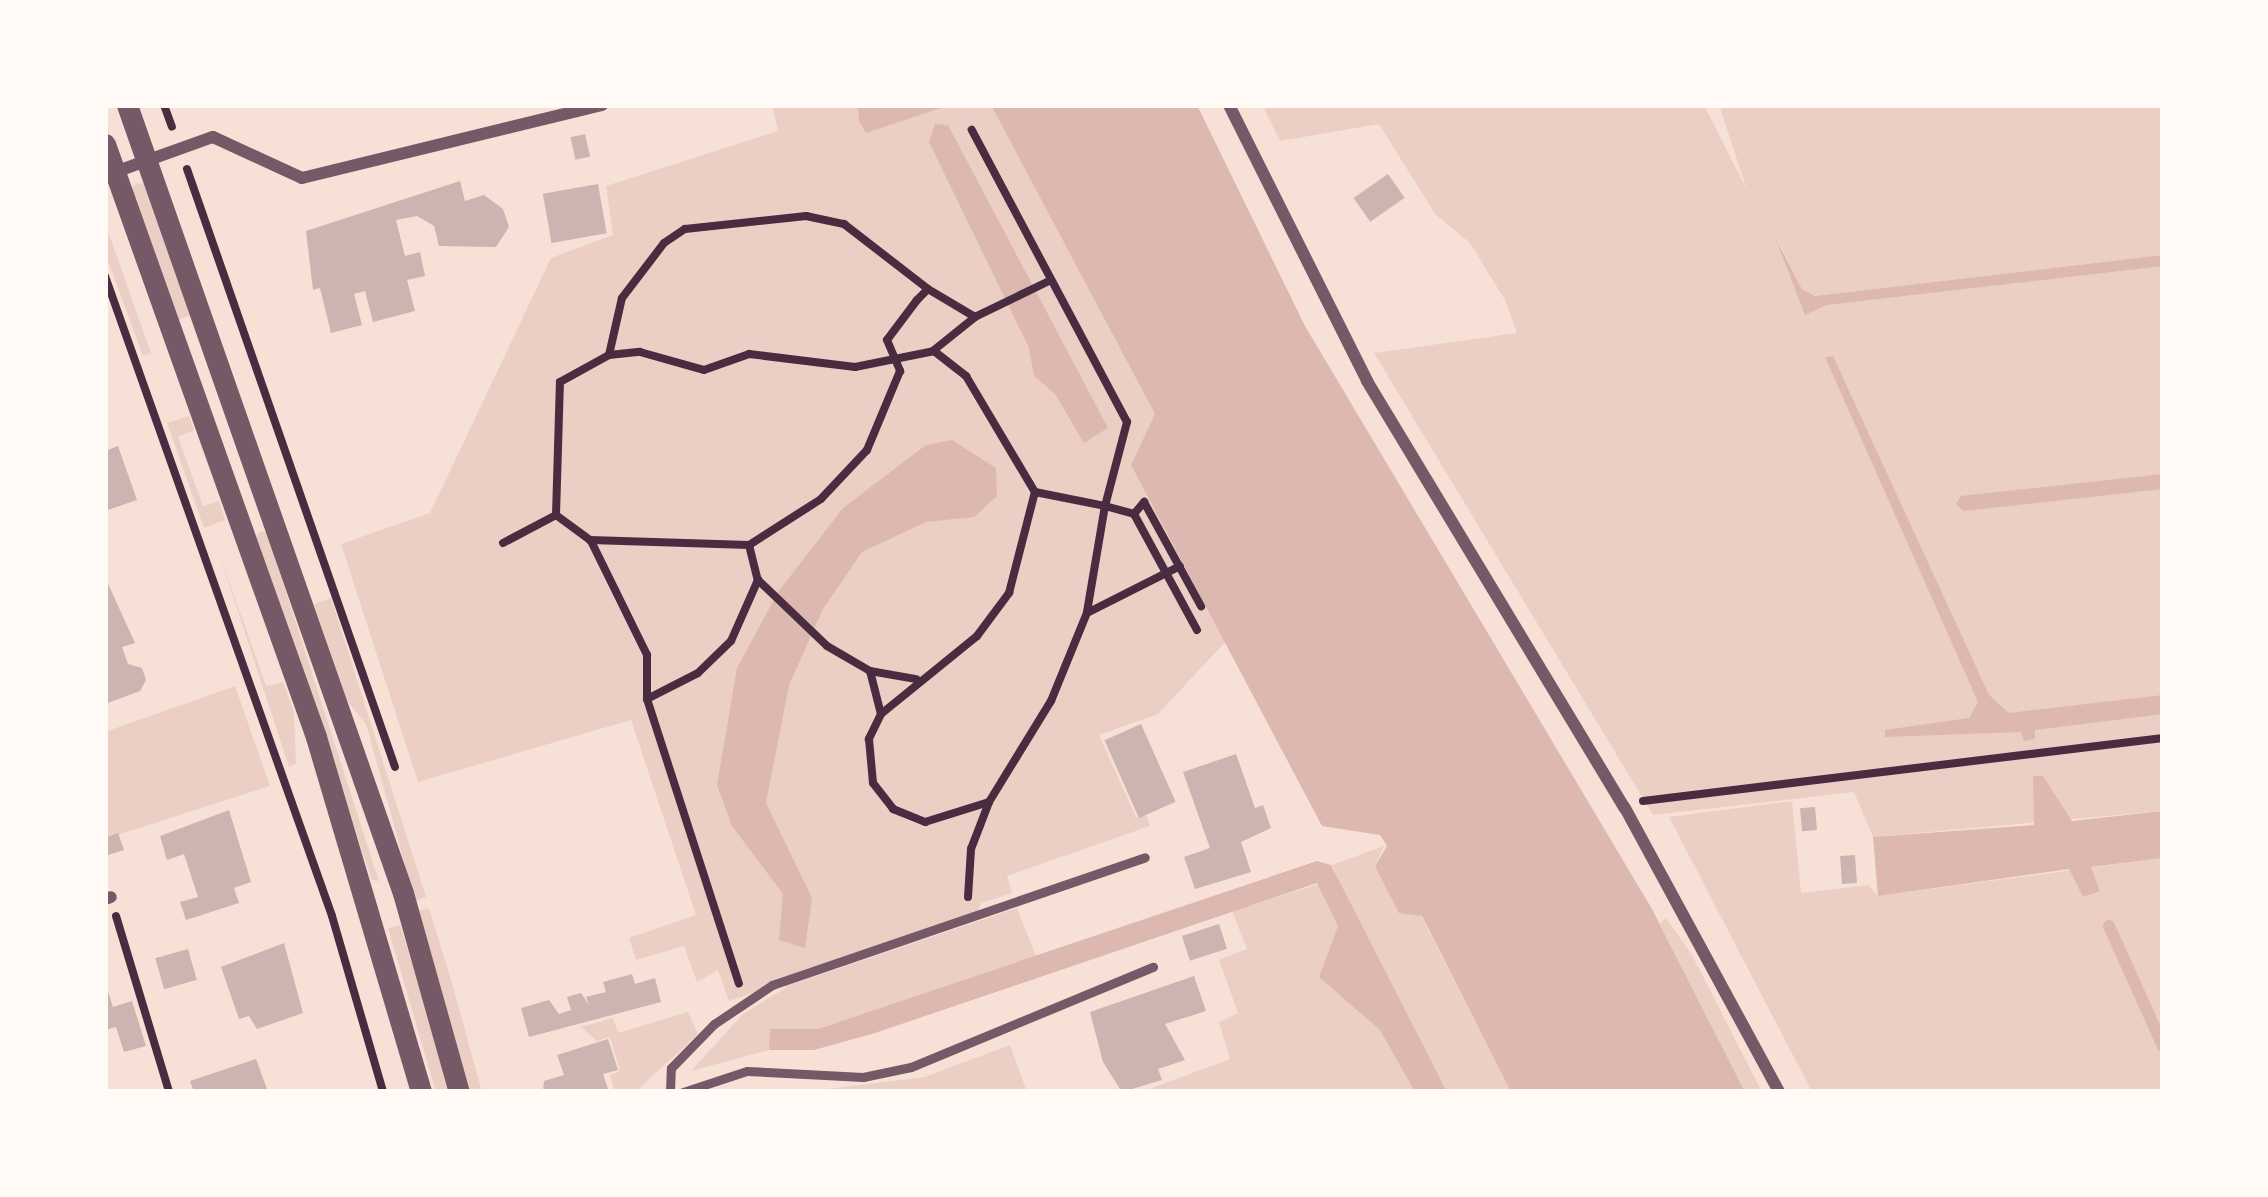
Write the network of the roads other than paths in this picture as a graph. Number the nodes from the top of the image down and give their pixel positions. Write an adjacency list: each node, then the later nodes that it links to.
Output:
1 (127, 105): 5 (street)
2 (602, 105): 5 (street)
3 (1229, 105): 13 (street)
4 (105, 144): 6 (street)
5 (146, 160): 6 (street); 10 (street)
6 (115, 172): 9 (street)
7 (1145, 857): 11 (lane)
8 (1153, 967): 12 (lane)
9 (421, 1092)
10 (459, 1092)
11 (670, 1092)
12 (683, 1092)
13 (1779, 1092)

